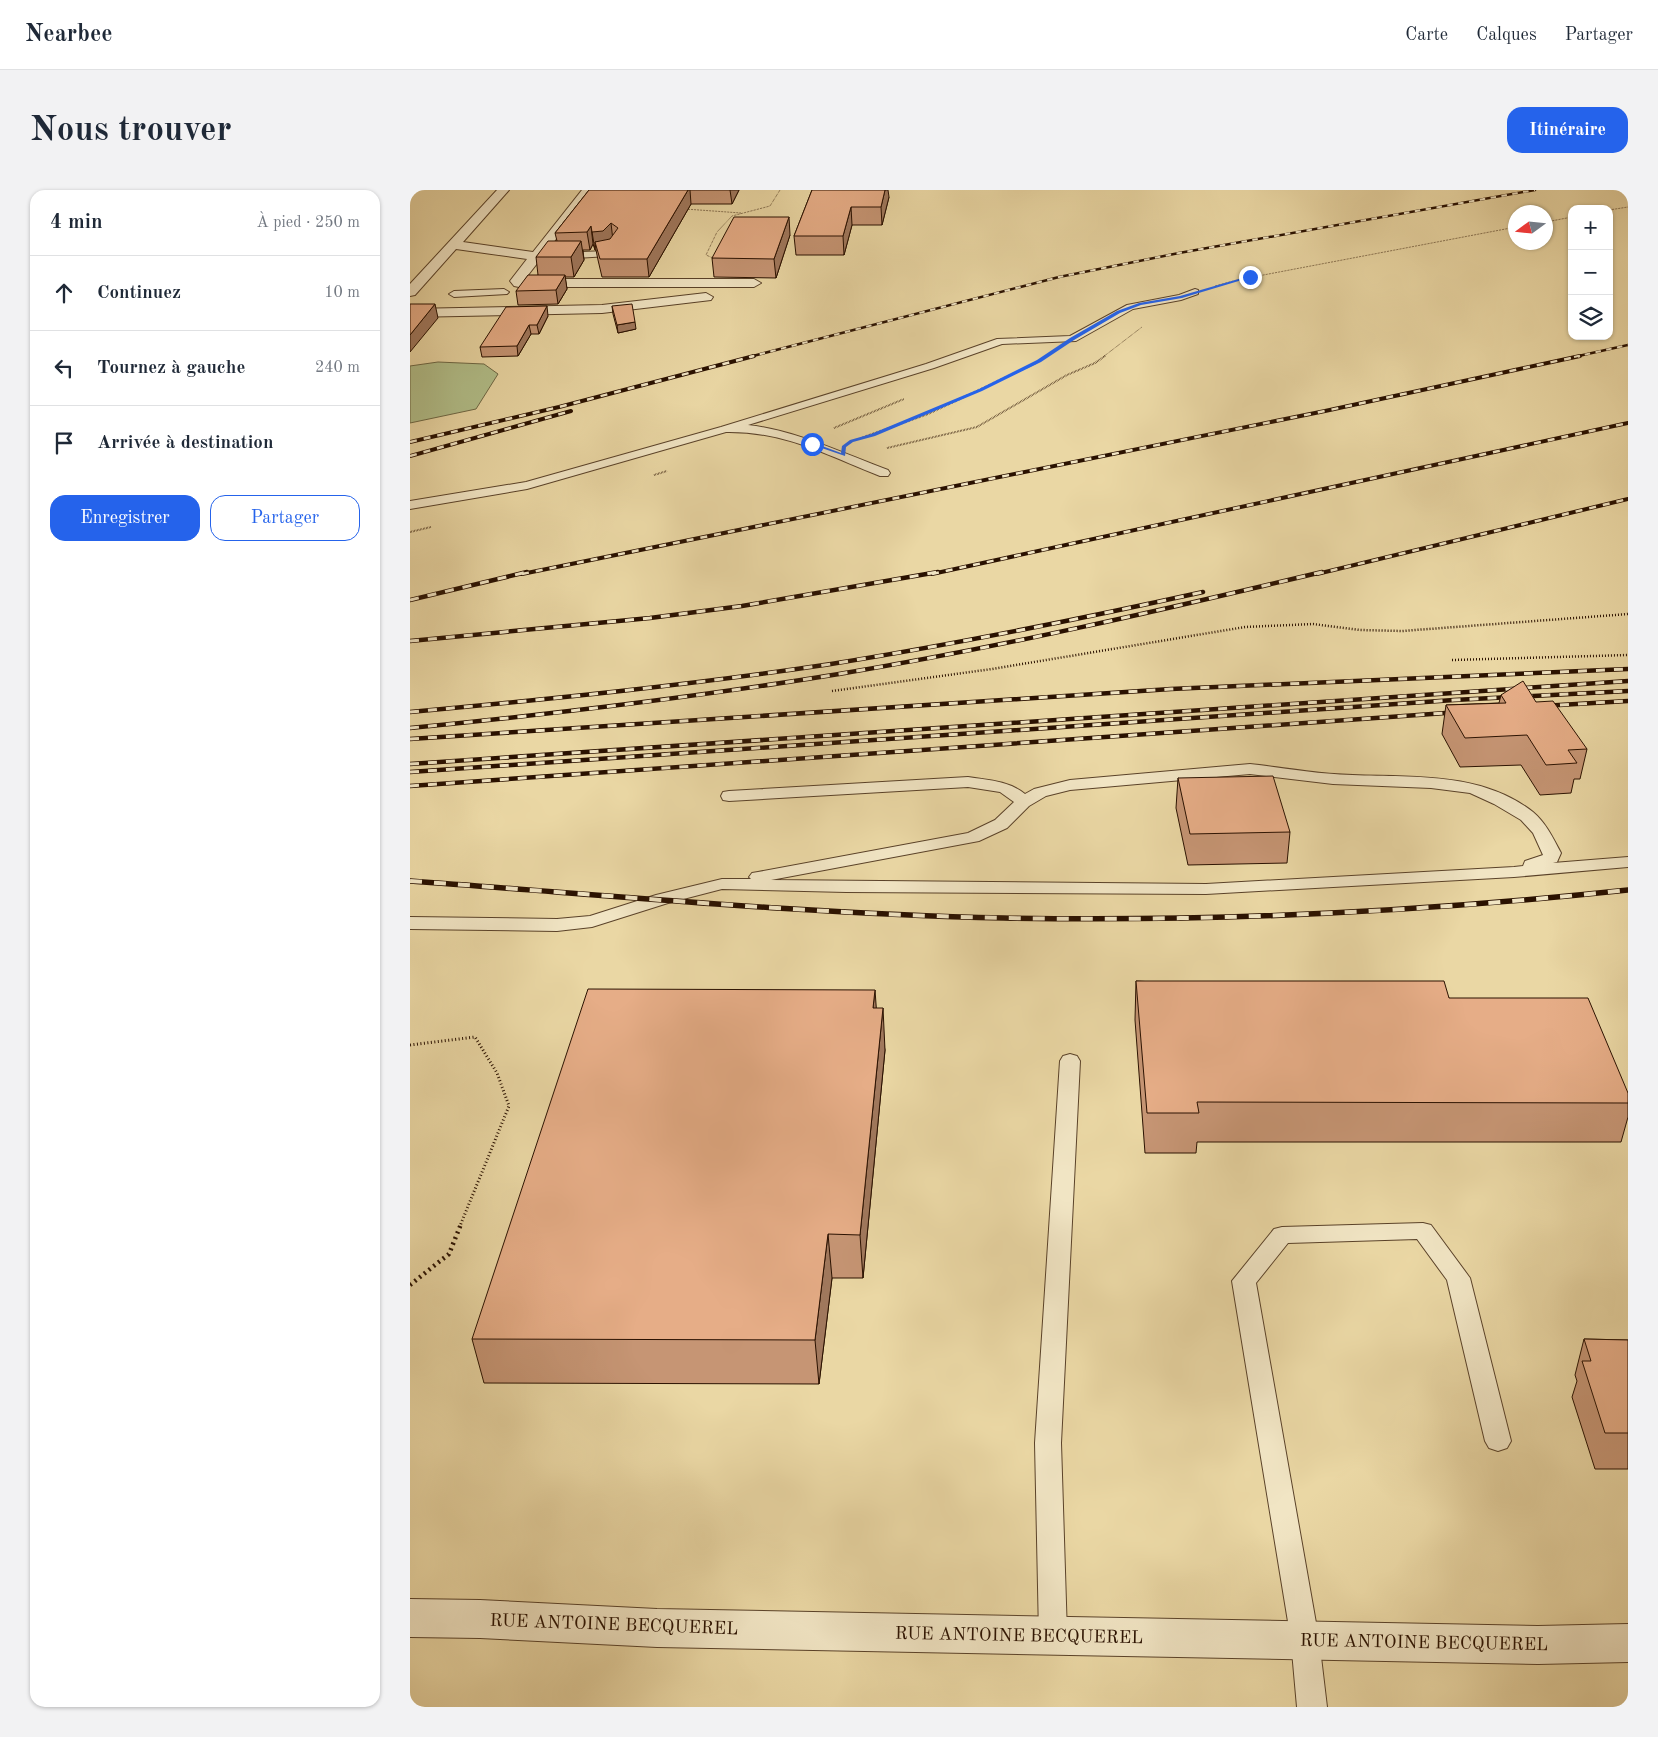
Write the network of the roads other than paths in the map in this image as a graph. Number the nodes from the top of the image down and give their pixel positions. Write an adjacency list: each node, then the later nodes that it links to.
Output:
1 (504, 190): 3 (street)
2 (588, 190): 5 (street)
3 (453, 245): 5 (street); 7 (street)
4 (614, 246): 5 (lane)
5 (536, 256): 6 (street)
6 (519, 283): 8 (lane); 12 (street)
7 (410, 292)
8 (504, 292): 10 (lane); 11 (lane)
9 (1195, 292): 13 (lane)
10 (454, 294)
11 (499, 302)
12 (410, 313)
13 (725, 429): 14 (lane); 15 (lane)
14 (884, 473)
15 (410, 505)
16 (729, 796): 17 (lane)
17 (1023, 802): 19 (lane); 20 (lane)
18 (1628, 862): 19 (lane)
19 (1514, 872): 20 (lane)
20 (722, 884): 21 (lane)
21 (410, 923)
22 (1070, 1060): 25 (lane)
23 (1498, 1441): 26 (lane)
24 (410, 1618): 25 (street, RUE ANTOINE BECQUEREL)
25 (1053, 1636): 26 (street, RUE ANTOINE BECQUEREL)
26 (1305, 1640): 27 (street, RUE ANTOINE BECQUEREL); 28 (lane)
27 (1628, 1643)
28 (1312, 1707)

